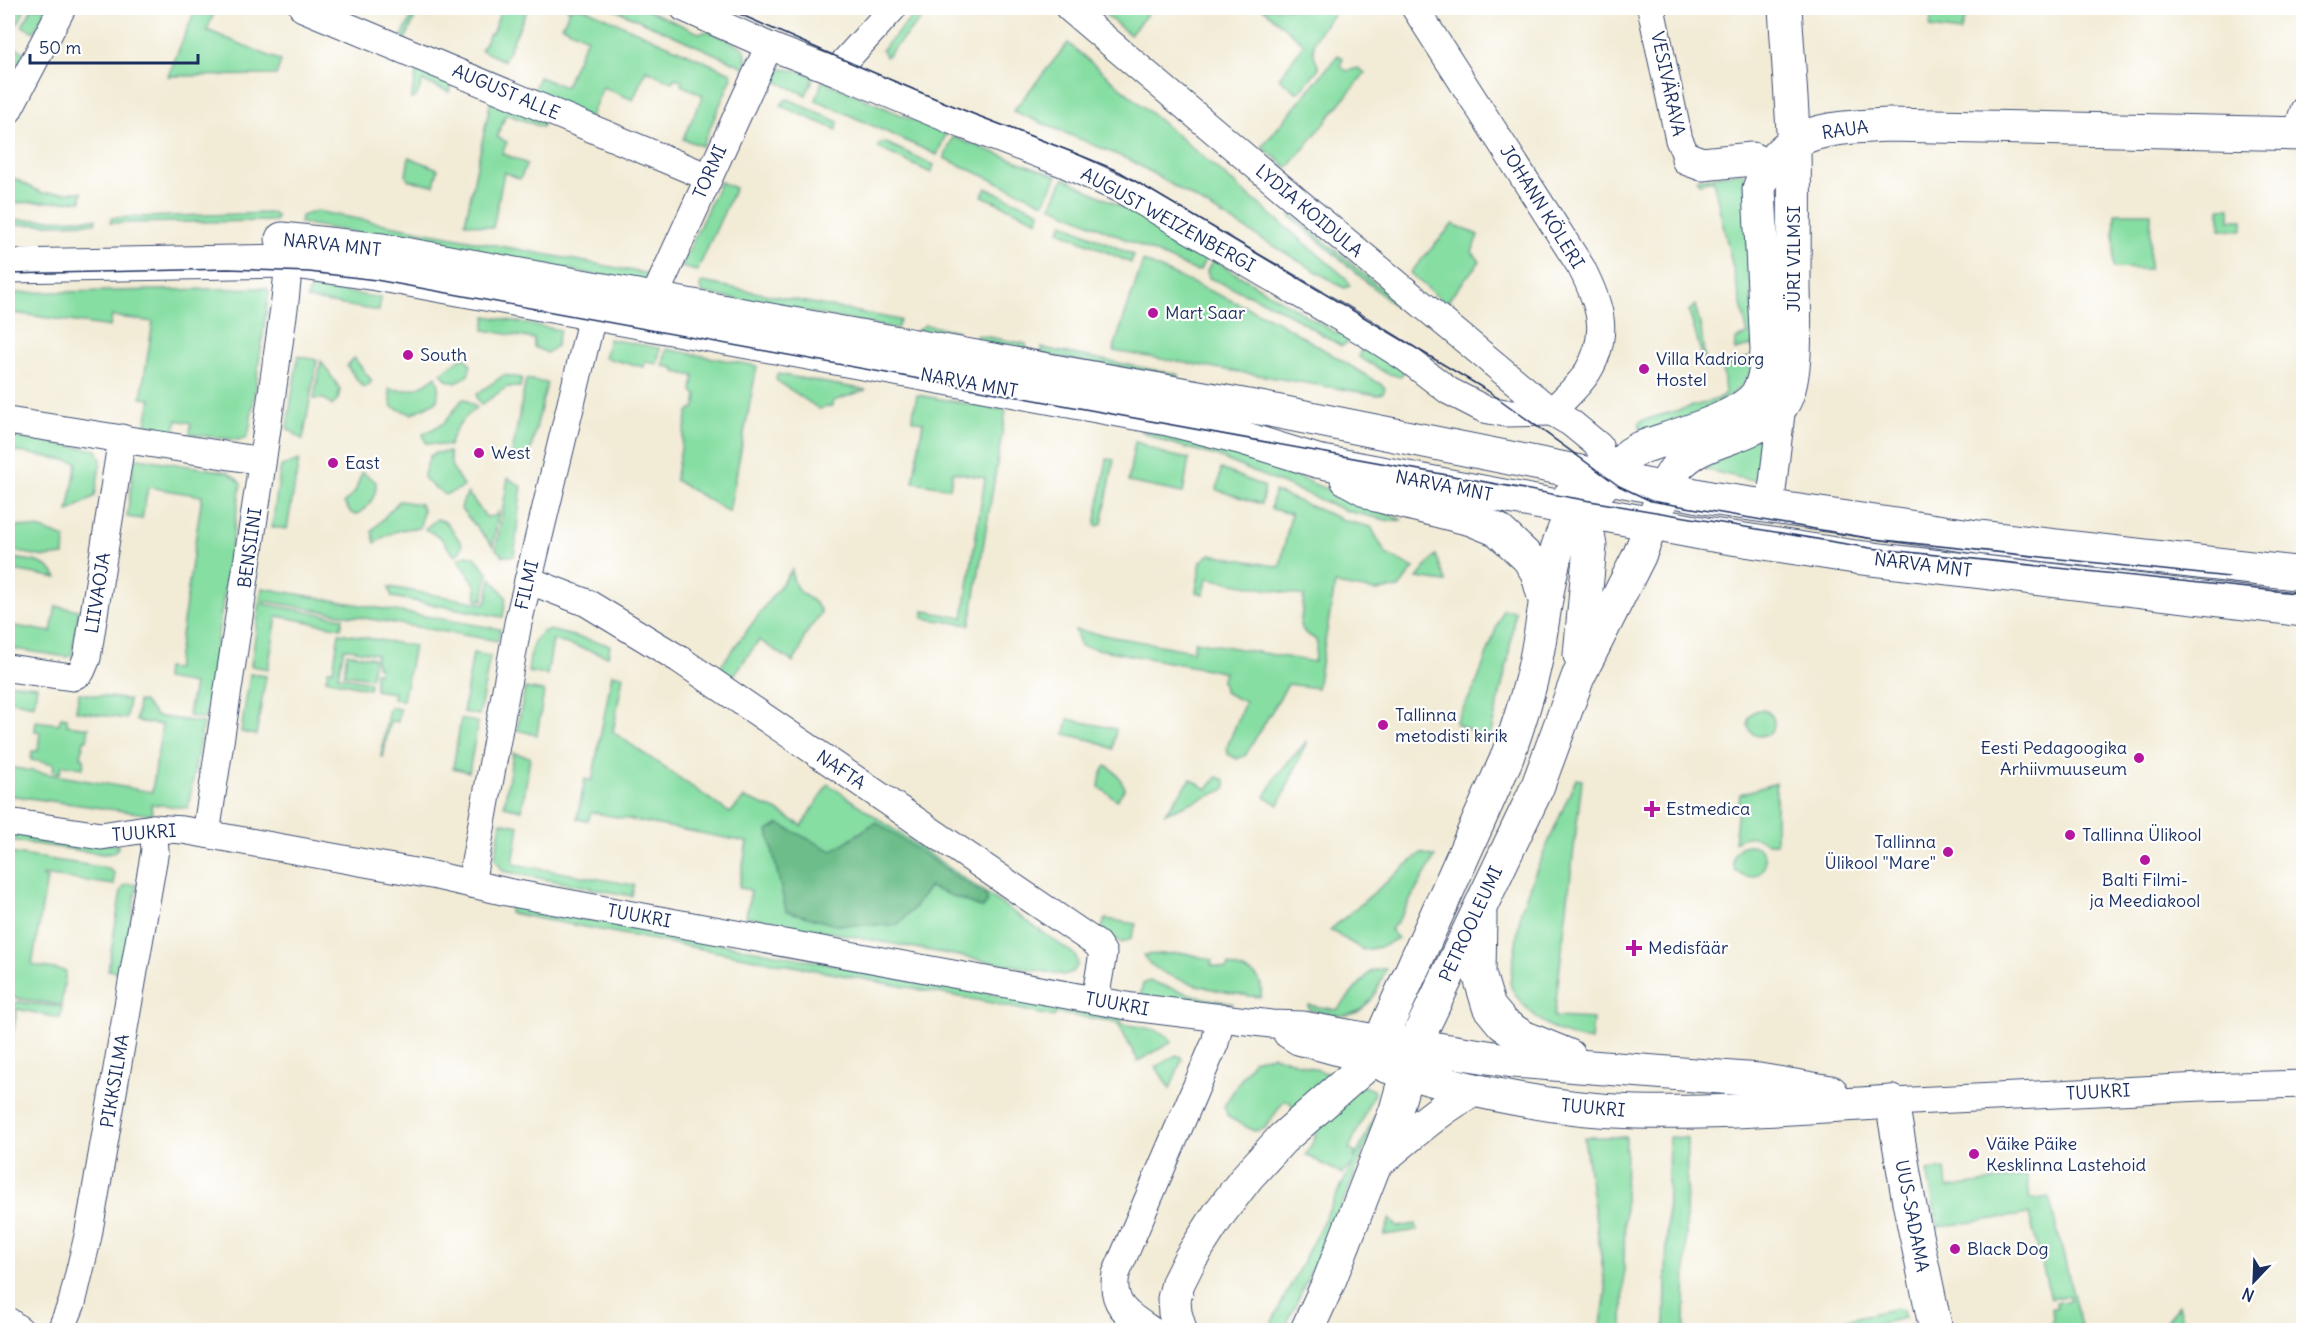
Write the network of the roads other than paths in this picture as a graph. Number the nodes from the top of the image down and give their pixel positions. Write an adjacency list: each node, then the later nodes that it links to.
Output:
1 (62, 8): 11 (street)
2 (303, 8): 16 (street, AUGUST ALLE)
3 (684, 8): 9 (street, AUGUST WEIZENBERGI)
4 (893, 8): 10 (street)
5 (1069, 8): 23 (street, LYDIA KOIDULA)
6 (1415, 8): 23 (street, JOHANN KÖLERI)
7 (1651, 8): 14 (street, VESIVÄRAVA)
8 (1785, 8): 13 (street, JÜRI VILMSI)
9 (769, 46): 10 (street, AUGUST WEIZENBERGI); 16 (street, TORMI)
10 (839, 73): 23 (street, AUGUST WEIZENBERGI)
11 (8, 111)
12 (2301, 126): 13 (street, RAUA)
13 (1793, 142): 15 (street, RAUA); 22 (street, JÜRI VILMSI)
14 (1688, 159): 15 (street)
15 (1767, 167): 29 (street)
16 (708, 177): 20 (street, TORMI)
17 (8, 244): 18 (street, NARVA MNT)
18 (290, 250): 19 (street, NARVA MNT); 21 (street, NARVA MNT); 27 (street, BENSIINI)
19 (8, 266)
20 (653, 300): 21 (street, NARVA MNT); 26 (street, NARVA MNT)
21 (596, 301): 28 (street, NARVA MNT); 35 (street, FILMI)
22 (1782, 405): 30 (street); 31 (street, JÜRI VILMSI)
23 (1552, 412): 29 (street)
24 (8, 421): 25 (street)
25 (122, 438): 27 (street); 38 (street, LIIVAOJA)
26 (1507, 459): 29 (street, NARVA MNT); 32 (street)
27 (262, 461): 42 (street, BENSIINI)
28 (1317, 461): 32 (street, NARVA MNT); 36 (street)
29 (1608, 478): 30 (street, NARVA MNT); 32 (street, PETROOLEUMI)
30 (1665, 489): 31 (street, NARVA MNT); 33 (street, PETROOLEUMI)
31 (1770, 508): 34 (street, NARVA MNT)
32 (1581, 511): 33 (street, NARVA MNT); 36 (street, PETROOLEUMI); 39 (street)
33 (1650, 524): 37 (street, NARVA MNT); 39 (street, PETROOLEUMI)
34 (2304, 574)
35 (528, 580): 43 (street, FILMI); 45 (street, NAFTA)
36 (1545, 600): 47 (street, PETROOLEUMI)
37 (2304, 610)
38 (8, 668)
39 (1578, 677): 44 (street, PETROOLEUMI)
40 (8, 822): 41 (street, TUUKRI)
41 (153, 828): 42 (street, TUUKRI); 56 (street, PIKKSILMA)
42 (206, 834): 43 (street, TUUKRI)
43 (471, 884): 45 (street, TUUKRI)
44 (1480, 904): 48 (street, PETROOLEUMI); 49 (street)
45 (1095, 1000): 46 (street, TUUKRI)
46 (1221, 1017): 47 (street, TUUKRI); 57 (street)
47 (1376, 1050): 48 (street, TUUKRI); 58 (street)
48 (1411, 1059): 49 (street, TUUKRI); 51 (street, TUUKRI); 53 (street, PETROOLEUMI)
49 (1604, 1068): 52 (street, TUUKRI)
50 (2304, 1084): 52 (street, TUUKRI)
51 (1474, 1090): 52 (street, TUUKRI); 53 (street)
52 (1892, 1102): 60 (street, UUS-SADAMA)
53 (1375, 1164): 59 (street, PETROOLEUMI)
54 (8, 1321): 55 (street)
55 (20, 1330)
56 (61, 1330)
57 (1152, 1330)
58 (1180, 1330)
59 (1307, 1330)
60 (1936, 1330)

